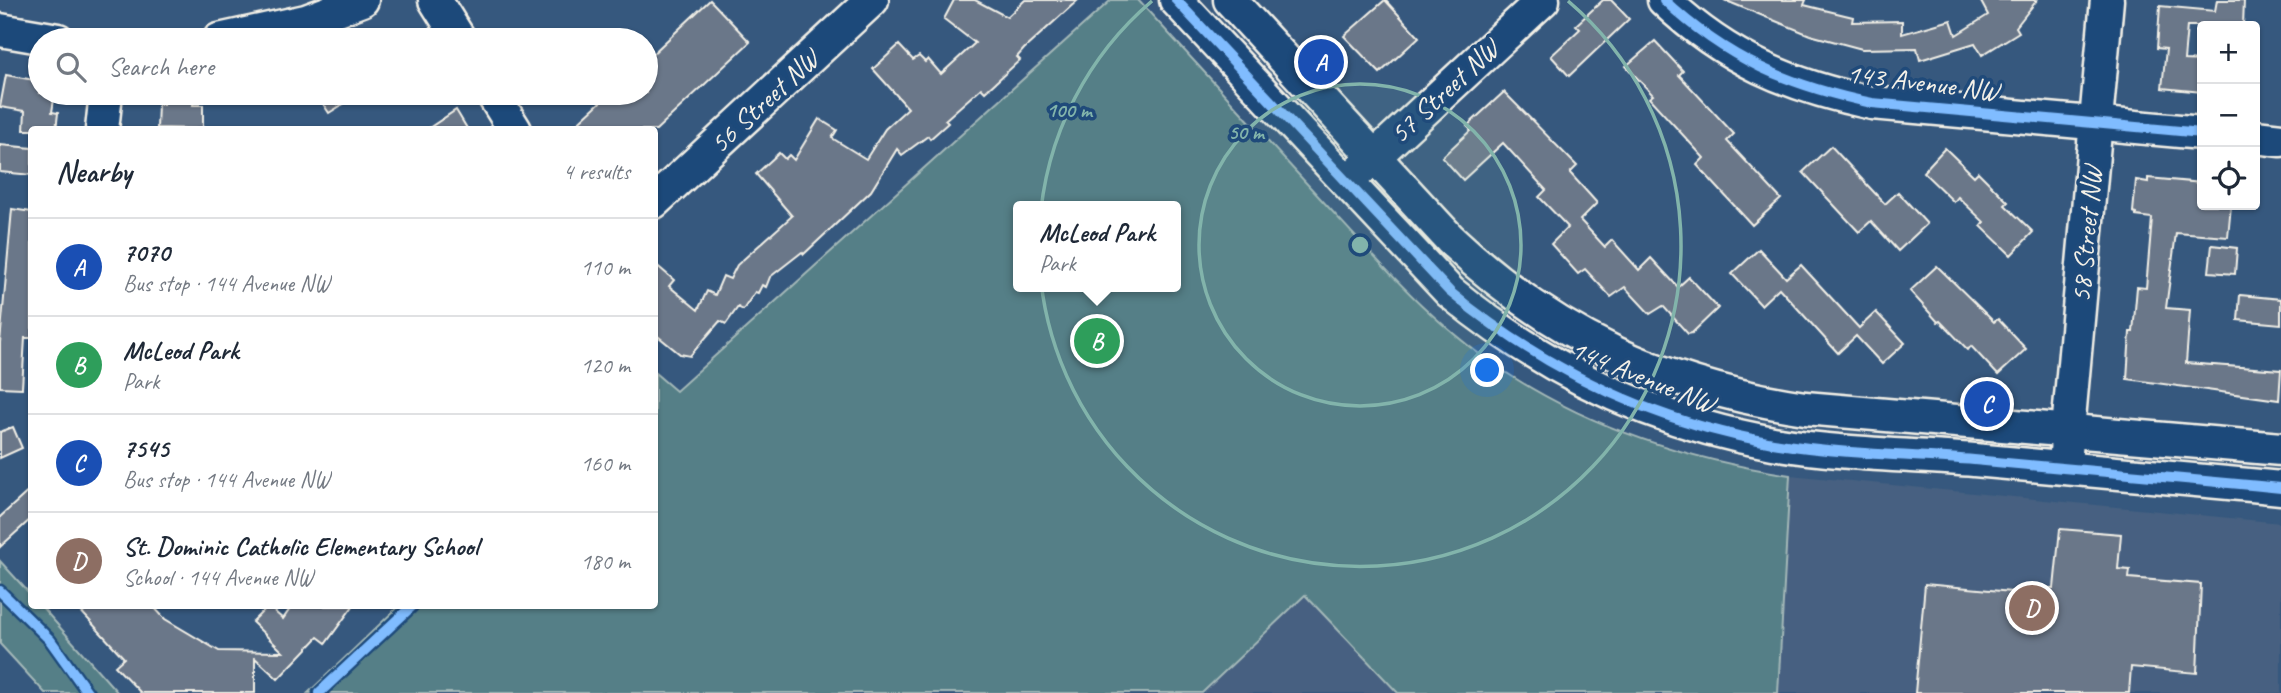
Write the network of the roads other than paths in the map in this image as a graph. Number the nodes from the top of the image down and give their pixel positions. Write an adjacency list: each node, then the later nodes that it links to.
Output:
1 (362, 0): 9 (street)
2 (435, 0): 10 (street)
3 (873, 0): 23 (street, 56 Street NW)
4 (1176, 0): 22 (street, 144 Avenue NW)
5 (1230, 0): 21 (street, 144 Avenue NW)
6 (1543, 0): 21 (street, 57 Street NW)
7 (1664, 0): 15 (street, 143 Avenue NW)
8 (2107, 0): 15 (street, 58 Street NW)
9 (274, 28)
10 (452, 28)
11 (0, 30): 12 (street)
12 (28, 35)
13 (105, 105): 16 (street)
14 (499, 105): 17 (street)
15 (2096, 123): 18 (street, 143 Avenue NW); 24 (street, 58 Street NW)
16 (102, 126)
17 (512, 126)
18 (2197, 133)
19 (2260, 137): 20 (street)
20 (2281, 139)
21 (1374, 157): 22 (street, 57 Street NW); 24 (street, 144 Avenue NW)
22 (1346, 183): 26 (street, 144 Avenue NW)
23 (658, 198)
24 (2068, 431): 25 (street, 144 Avenue NW); 26 (street, 58 Street NW)
25 (2281, 449)
26 (2065, 468): 27 (street, 144 Avenue NW)
27 (2281, 488)

